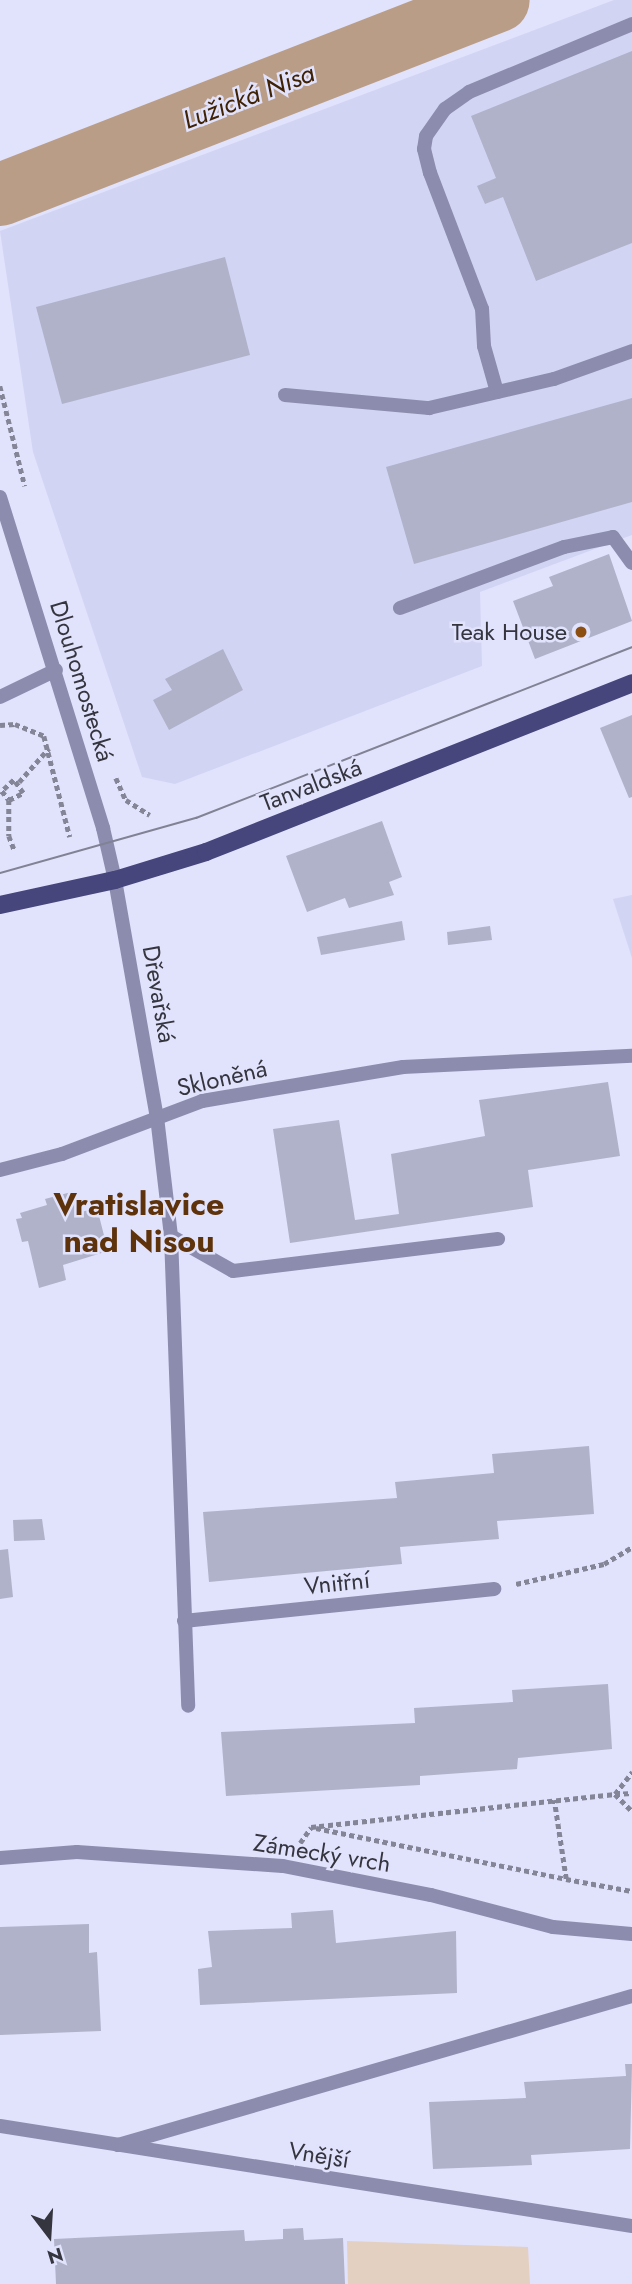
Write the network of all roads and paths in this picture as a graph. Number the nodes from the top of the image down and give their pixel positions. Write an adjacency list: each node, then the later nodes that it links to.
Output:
1 (632, 24): 3 (street)
2 (632, 351): 3 (street)
3 (497, 392): 4 (street)
4 (285, 395)
5 (0, 497): 8 (street, Dlouhomostecká)
6 (632, 562): 7 (street)
7 (400, 608)
8 (55, 670): 10 (street); 18 (street, Dlouhomostecká)
9 (632, 683): 18 (main road, Tanvaldská)
10 (0, 697)
11 (0, 725): 12 (path)
12 (49, 748): 13 (path); 16 (path)
13 (19, 782): 14 (path); 15 (path)
14 (2, 783): 15 (path)
15 (9, 800): 17 (path)
16 (70, 837)
17 (14, 849)
18 (115, 880): 19 (main road, Tanvaldská); 21 (street, Dřevařská)
19 (0, 905)
20 (632, 1056): 21 (street, Skloněná)
21 (157, 1118): 22 (street); 23 (street, Skloněná)
22 (0, 1170)
23 (171, 1236): 24 (street); 27 (street, Skloněná)
24 (498, 1239)
25 (632, 1547): 26 (path)
26 (494, 1589): 27 (street, Vnitřní)
27 (184, 1621): 28 (street, Skloněná)
28 (188, 1706)
29 (632, 1772): 31 (path)
30 (632, 1793): 31 (path)
31 (615, 1794): 32 (path); 33 (path)
32 (554, 1800): 34 (path); 37 (path)
33 (632, 1811)
34 (311, 1828): 36 (path); 37 (path)
35 (0, 1858): 36 (street, Zámecký vrch)
36 (283, 1866): 39 (street, Zámecký vrch)
37 (566, 1879): 38 (path)
38 (632, 1891)
39 (632, 1934)
40 (632, 1996): 42 (street)
41 (0, 2126): 42 (street, Vnější)
42 (113, 2146): 43 (street, Vnější)
43 (632, 2227)

